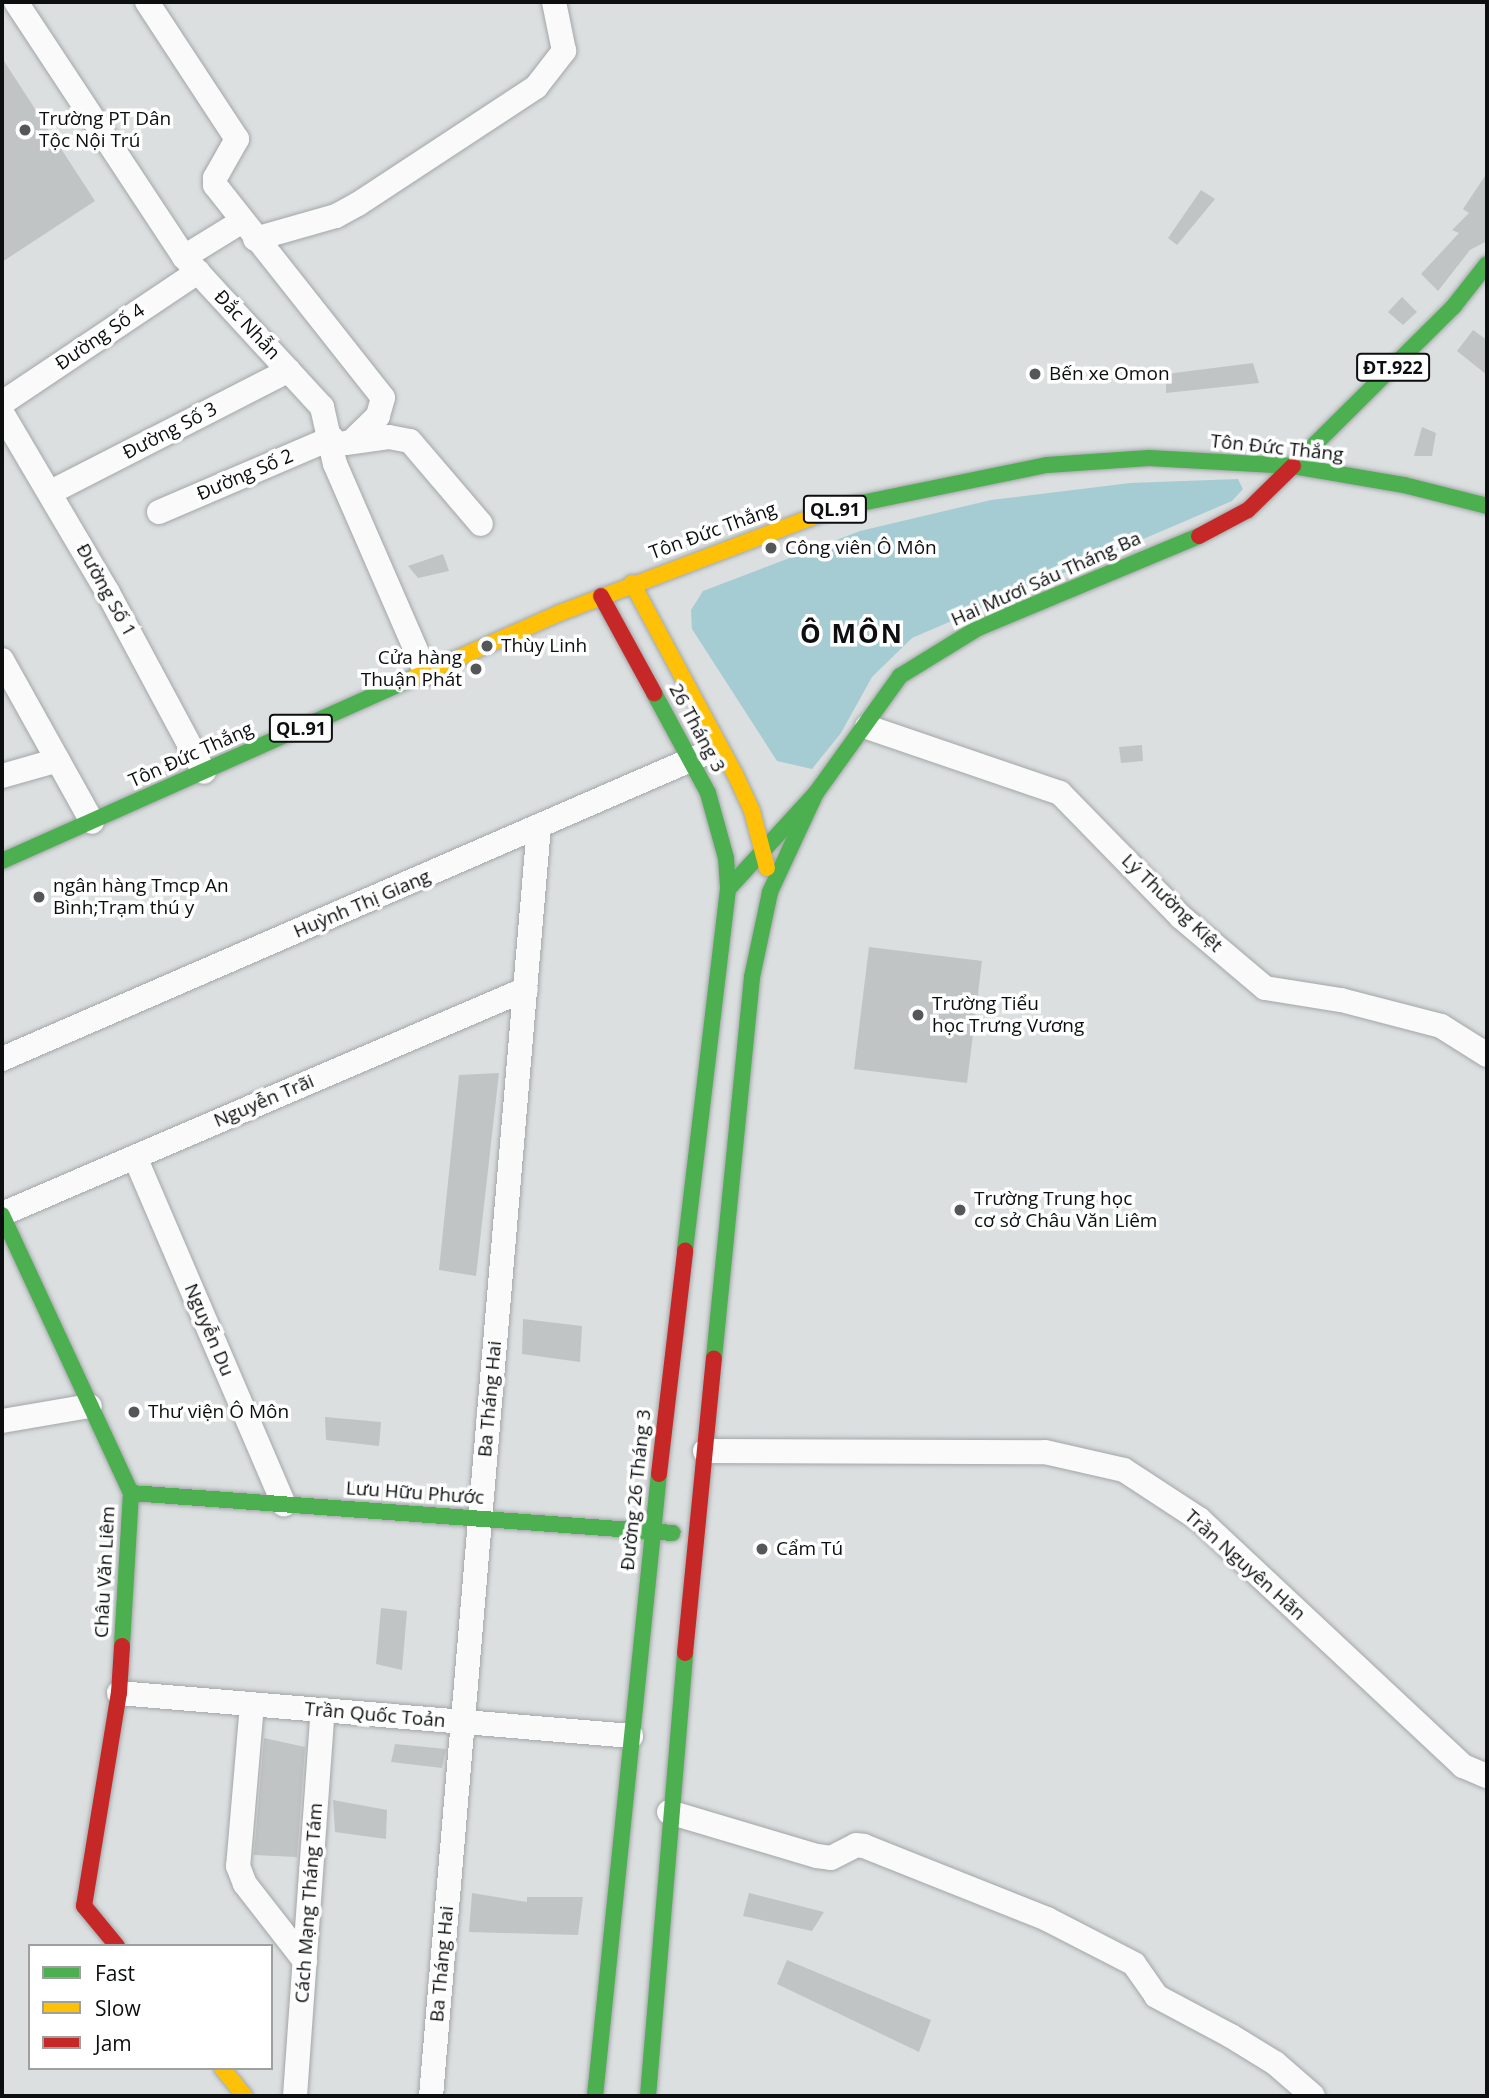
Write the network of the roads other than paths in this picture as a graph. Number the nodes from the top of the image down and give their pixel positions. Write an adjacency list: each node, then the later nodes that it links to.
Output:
1 (16, 2): 5 (street, Đắc Nhẫn)
2 (147, 2): 4 (street)
3 (554, 2): 4 (street, Đường Số 4)
4 (248, 231): 5 (street, Đường Số 4); 10 (street)
5 (191, 264): 7 (street, Đắc Nhẫn); 8 (street, Đường Số 4)
6 (1487, 264): 11 (main road, ĐT.922)
7 (289, 370): 10 (street, Đắc Nhẫn); 12 (street, Đường Số 3)
8 (2, 402)
9 (2, 413): 12 (street, Đường Số 1)
10 (339, 442): 14 (street, Đường Số 2); 15 (street); 19 (street, Đắc Nhẫn)
11 (1293, 466): 13 (main road, Tôn Đức Thắng / QL.91); 16 (main road, Tôn Đức Thắng / QL.91); 20 (main road, Hai Mươi Sáu Tháng Ba)
12 (51, 492): 24 (street, Đường Số 1)
13 (1487, 506)
14 (159, 512)
15 (481, 524)
16 (632, 583): 17 (main road, Tôn Đức Thắng / QL.91); 21 (main road, 26 Tháng 3)
17 (601, 596): 19 (main road, Tôn Đức Thắng / QL.91); 23 (main road, 26 Tháng 3)
18 (2, 660): 22 (street)
19 (426, 673): 24 (main road, Tôn Đức Thắng / QL.91)
20 (867, 727): 27 (main road, Hai Mươi Sáu Tháng Ba); 37 (street, Lý Thường Kiệt)
21 (720, 745): 23 (street, Huỳnh Thị Giang); 25 (main road, 26 Tháng 3)
22 (58, 760): 26 (street); 30 (street)
23 (691, 761): 31 (street, Huỳnh Thị Giang); 34 (main road, 26 Tháng 3)
24 (204, 772): 30 (main road, Tôn Đức Thắng / QL.91)
25 (735, 774): 28 (main road, 26 Tháng 3); 32 (main road, 26 Tháng 3)
26 (2, 776)
27 (816, 793): 29 (main road); 32 (main road, Hai Mươi Sáu Tháng Ba); 35 (main road, Hai Mươi Sáu Tháng Ba)
28 (767, 799)
29 (789, 803)
30 (92, 822): 33 (main road, Tôn Đức Thắng / QL.91)
31 (539, 827): 36 (street, Ba Tháng Hai); 38 (street, Huỳnh Thị Giang)
32 (764, 850): 34 (main road, Hai Mươi Sáu Tháng Ba); 35 (main road, 26 Tháng 3)
33 (2, 862)
34 (728, 889): 47 (main road, Đường 26 Tháng 3)
35 (769, 892): 43 (main road)
36 (526, 989): 39 (street, Nguyễn Trãi); 46 (street, Ba Tháng Hai)
37 (1487, 1055)
38 (2, 1059)
39 (135, 1157): 40 (street, Nguyễn Trãi); 45 (street, Nguyễn Du)
40 (2, 1214): 41 (main road, Châu Văn Liêm)
41 (90, 1406): 42 (street); 44 (main road, Châu Văn Liêm)
42 (2, 1421)
43 (705, 1451): 48 (main road); 54 (street, Trần Nguyên Hãn)
44 (131, 1493): 45 (main road, Lưu Hữu Phước); 49 (main road, Châu Văn Liêm)
45 (284, 1504): 46 (main road, Lưu Hữu Phước)
46 (480, 1519): 47 (main road, Lưu Hữu Phước); 52 (street, Ba Tháng Hai)
47 (652, 1532): 48 (main road, Lưu Hữu Phước); 53 (main road, Đường 26 Tháng 3)
48 (696, 1534): 55 (main road)
49 (119, 1693): 50 (street, Trần Quốc Toản); 56 (main road, Châu Văn Liêm)
50 (252, 1704): 51 (street, Trần Quốc Toản); 57 (street)
51 (323, 1710): 52 (street, Trần Quốc Toản); 57 (street, Cách Mạng Tháng Tám)
52 (463, 1722): 53 (street, Trần Quốc Toản); 61 (street, Ba Tháng Hai)
53 (631, 1736): 62 (main road, Đường 26 Tháng 3)
54 (1487, 1776)
55 (669, 1812): 63 (main road); 64 (street)
56 (115, 1944)
57 (305, 1961): 60 (street, Cách Mạng Tháng Tám)
58 (224, 2070): 59 (main road)
59 (246, 2096)
60 (295, 2096)
61 (431, 2096)
62 (596, 2096)
63 (648, 2096)
64 (1313, 2096)

